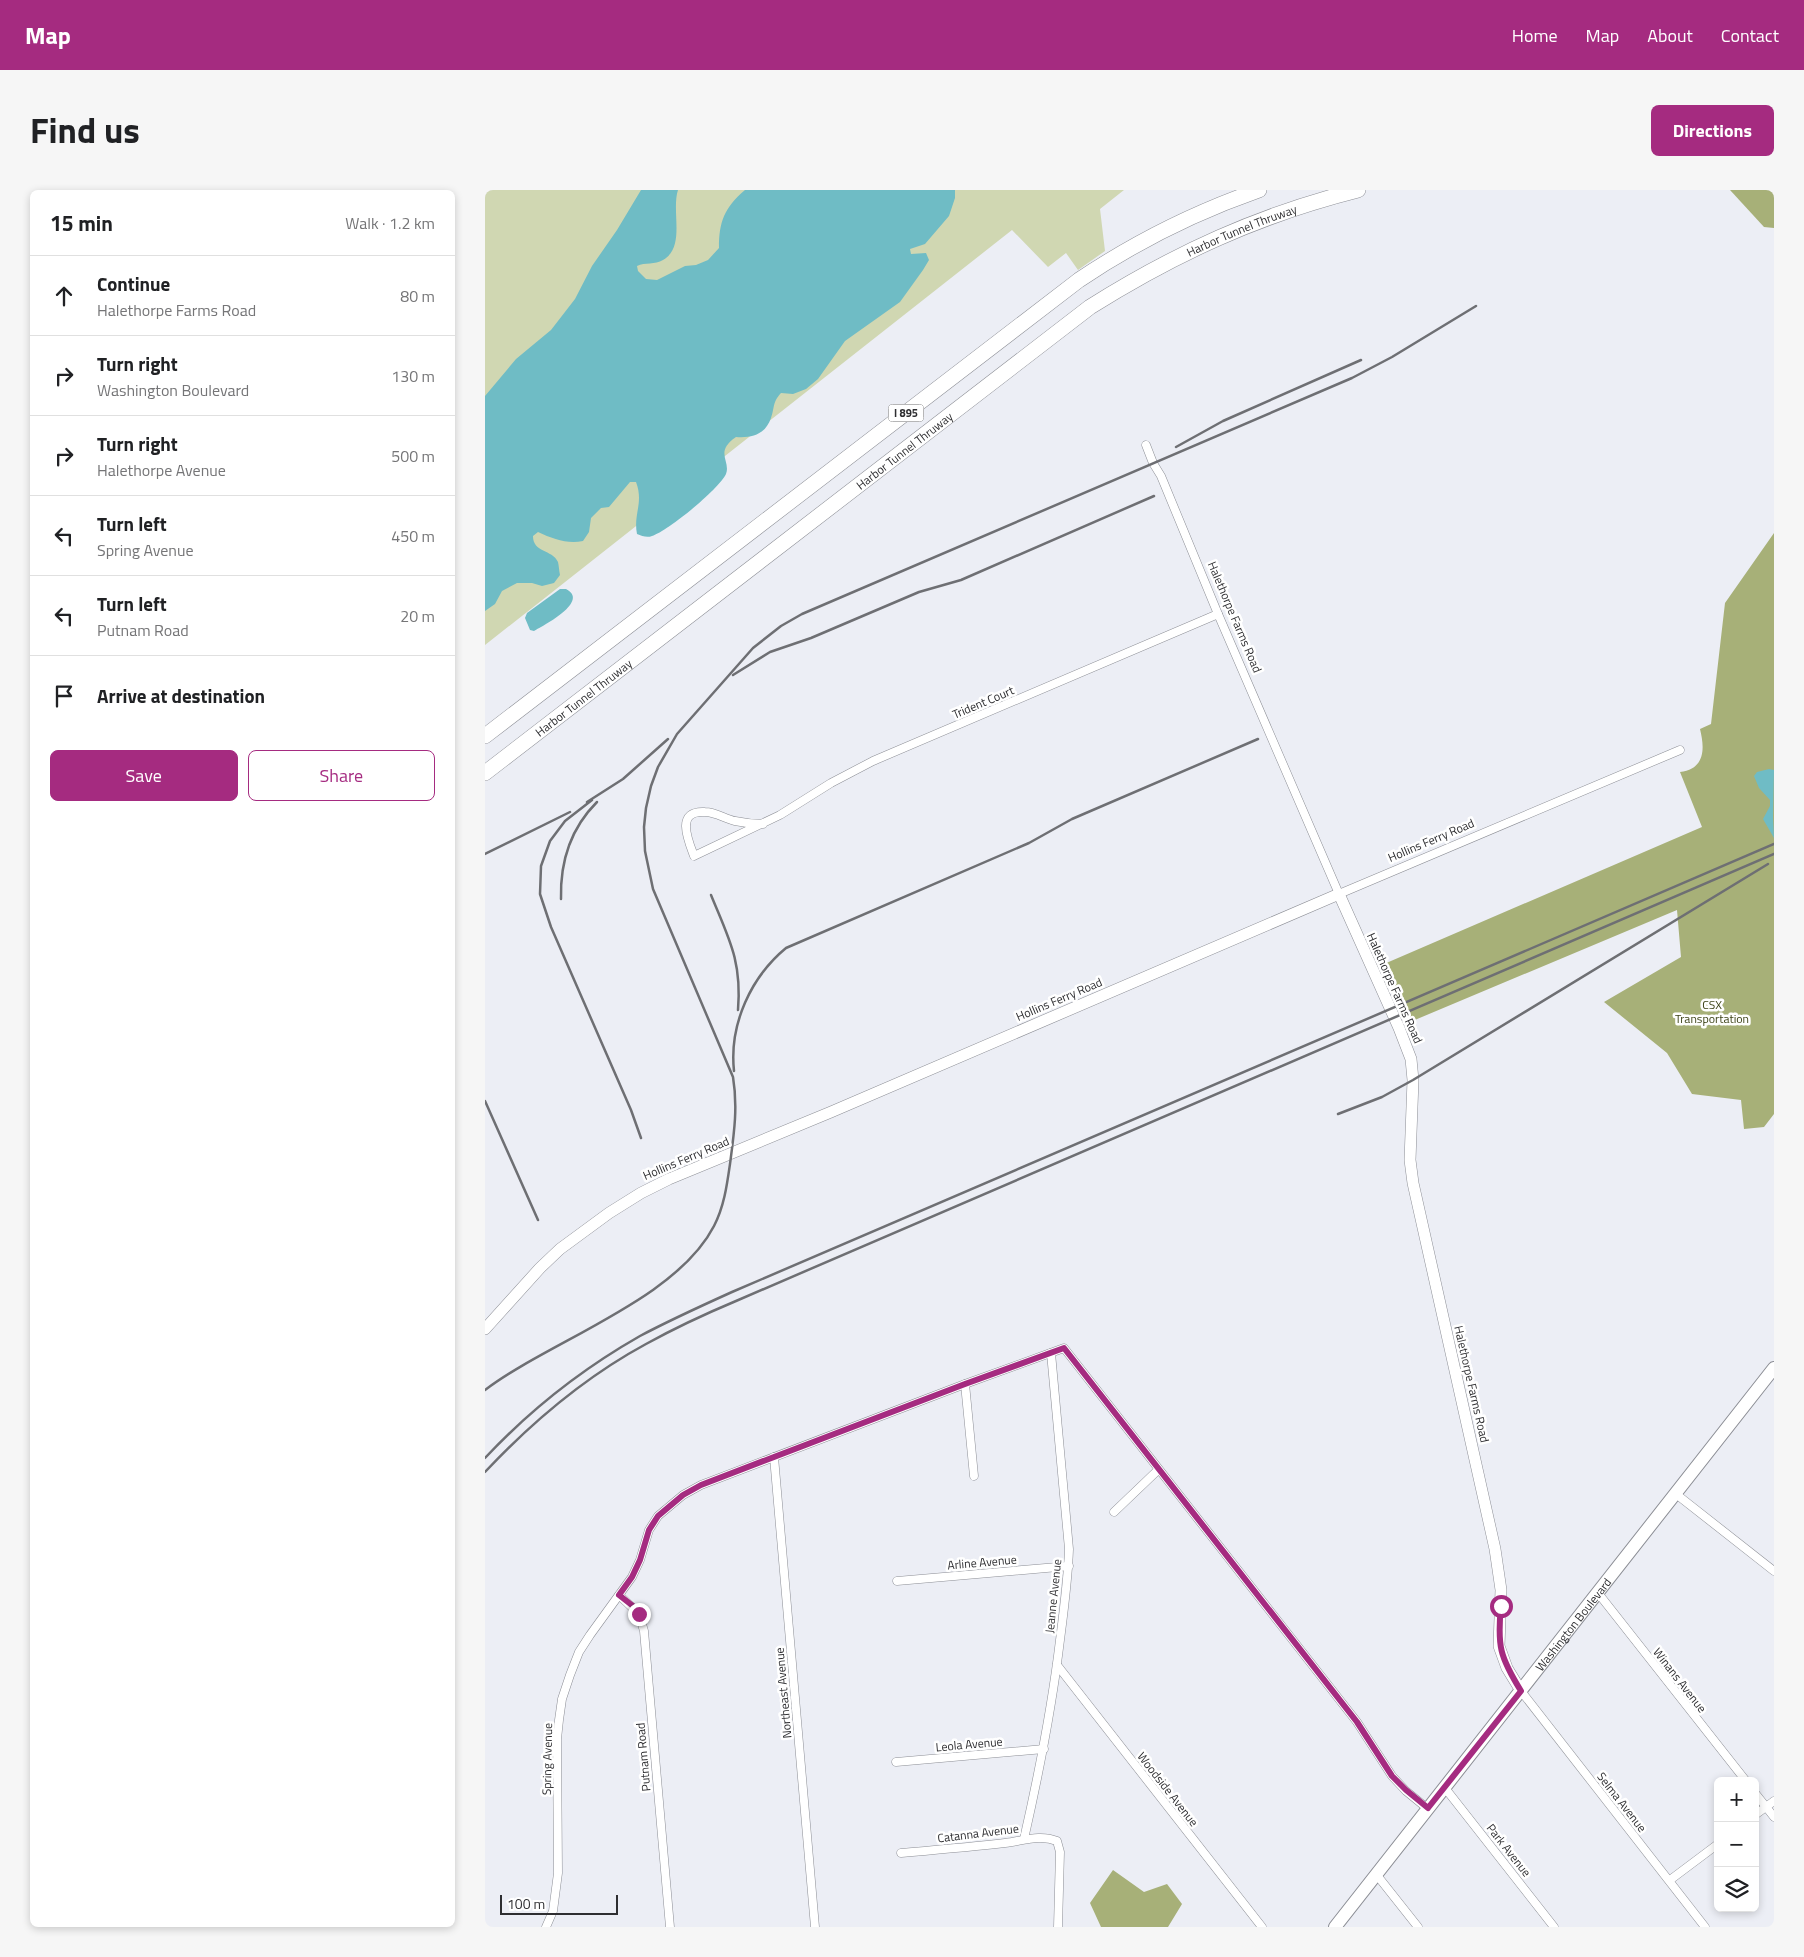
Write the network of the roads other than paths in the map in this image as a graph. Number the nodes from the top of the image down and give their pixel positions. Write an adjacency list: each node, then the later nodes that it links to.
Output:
1 (1259, 190): 5 (highway, I 895)
2 (1357, 190): 7 (highway, Harbor Tunnel Thruway / I 895)
3 (1146, 444): 4 (street, Halethorpe Farms Road)
4 (1218, 614): 8 (street, Trident Court); 9 (street, Halethorpe Farms Road)
5 (485, 736)
6 (1679, 750): 9 (street, Hollins Ferry Road)
7 (485, 773)
8 (763, 824): 8 (street, Trident Court)
9 (1339, 894): 10 (street, Hollins Ferry Road); 25 (street, Halethorpe Farms Road)
10 (485, 1330)
11 (1051, 1353): 13 (street, Spring Avenue); 15 (street, Spring Avenue); 19 (street, Jeanne Avenue)
12 (1774, 1368): 17 (main road, Washington Boulevard)
13 (965, 1384): 14 (street, Spring Avenue); 16 (street)
14 (774, 1457): 23 (street, Spring Avenue); 44 (street, Northeast Avenue)
15 (1158, 1470): 18 (street); 33 (street)
16 (974, 1476)
17 (1675, 1494): 20 (street); 22 (main road, Washington Boulevard)
18 (1114, 1512)
19 (1069, 1566): 21 (street, Arline Avenue); 24 (street, Jeanne Avenue)
20 (1774, 1571)
21 (897, 1581)
22 (1598, 1593): 25 (main road, Washington Boulevard); 28 (street, Winans Avenue)
23 (619, 1595): 42 (street, Spring Avenue); 43 (street, Putnam Road)
24 (1057, 1665): 26 (street, Jeanne Avenue); 46 (street, Woodside Avenue)
25 (1521, 1691): 29 (main road, Washington Boulevard); 40 (street, Selma Avenue)
26 (1044, 1749): 27 (street, Leola Avenue); 36 (street, Jeanne Avenue)
27 (896, 1762)
28 (1743, 1777)
29 (1445, 1788): 33 (main road, Washington Boulevard); 49 (street, Park Avenue)
30 (1759, 1798): 32 (street)
31 (1774, 1801): 32 (street)
32 (1766, 1807): 34 (street); 35 (street)
33 (1428, 1808): 39 (main road, Washington Boulevard)
34 (1759, 1812)
35 (1774, 1817)
36 (1024, 1839): 38 (street, Catanna Avenue); 45 (street, Catanna Avenue)
37 (1714, 1847): 40 (street)
38 (901, 1853)
39 (1376, 1874): 47 (main road, Washington Boulevard); 48 (street)
40 (1670, 1880): 41 (street, Selma Avenue)
41 (1703, 1926)
42 (547, 1927)
43 (669, 1927)
44 (815, 1927)
45 (1058, 1927)
46 (1262, 1927)
47 (1335, 1927)
48 (1418, 1927)
49 (1554, 1927)

